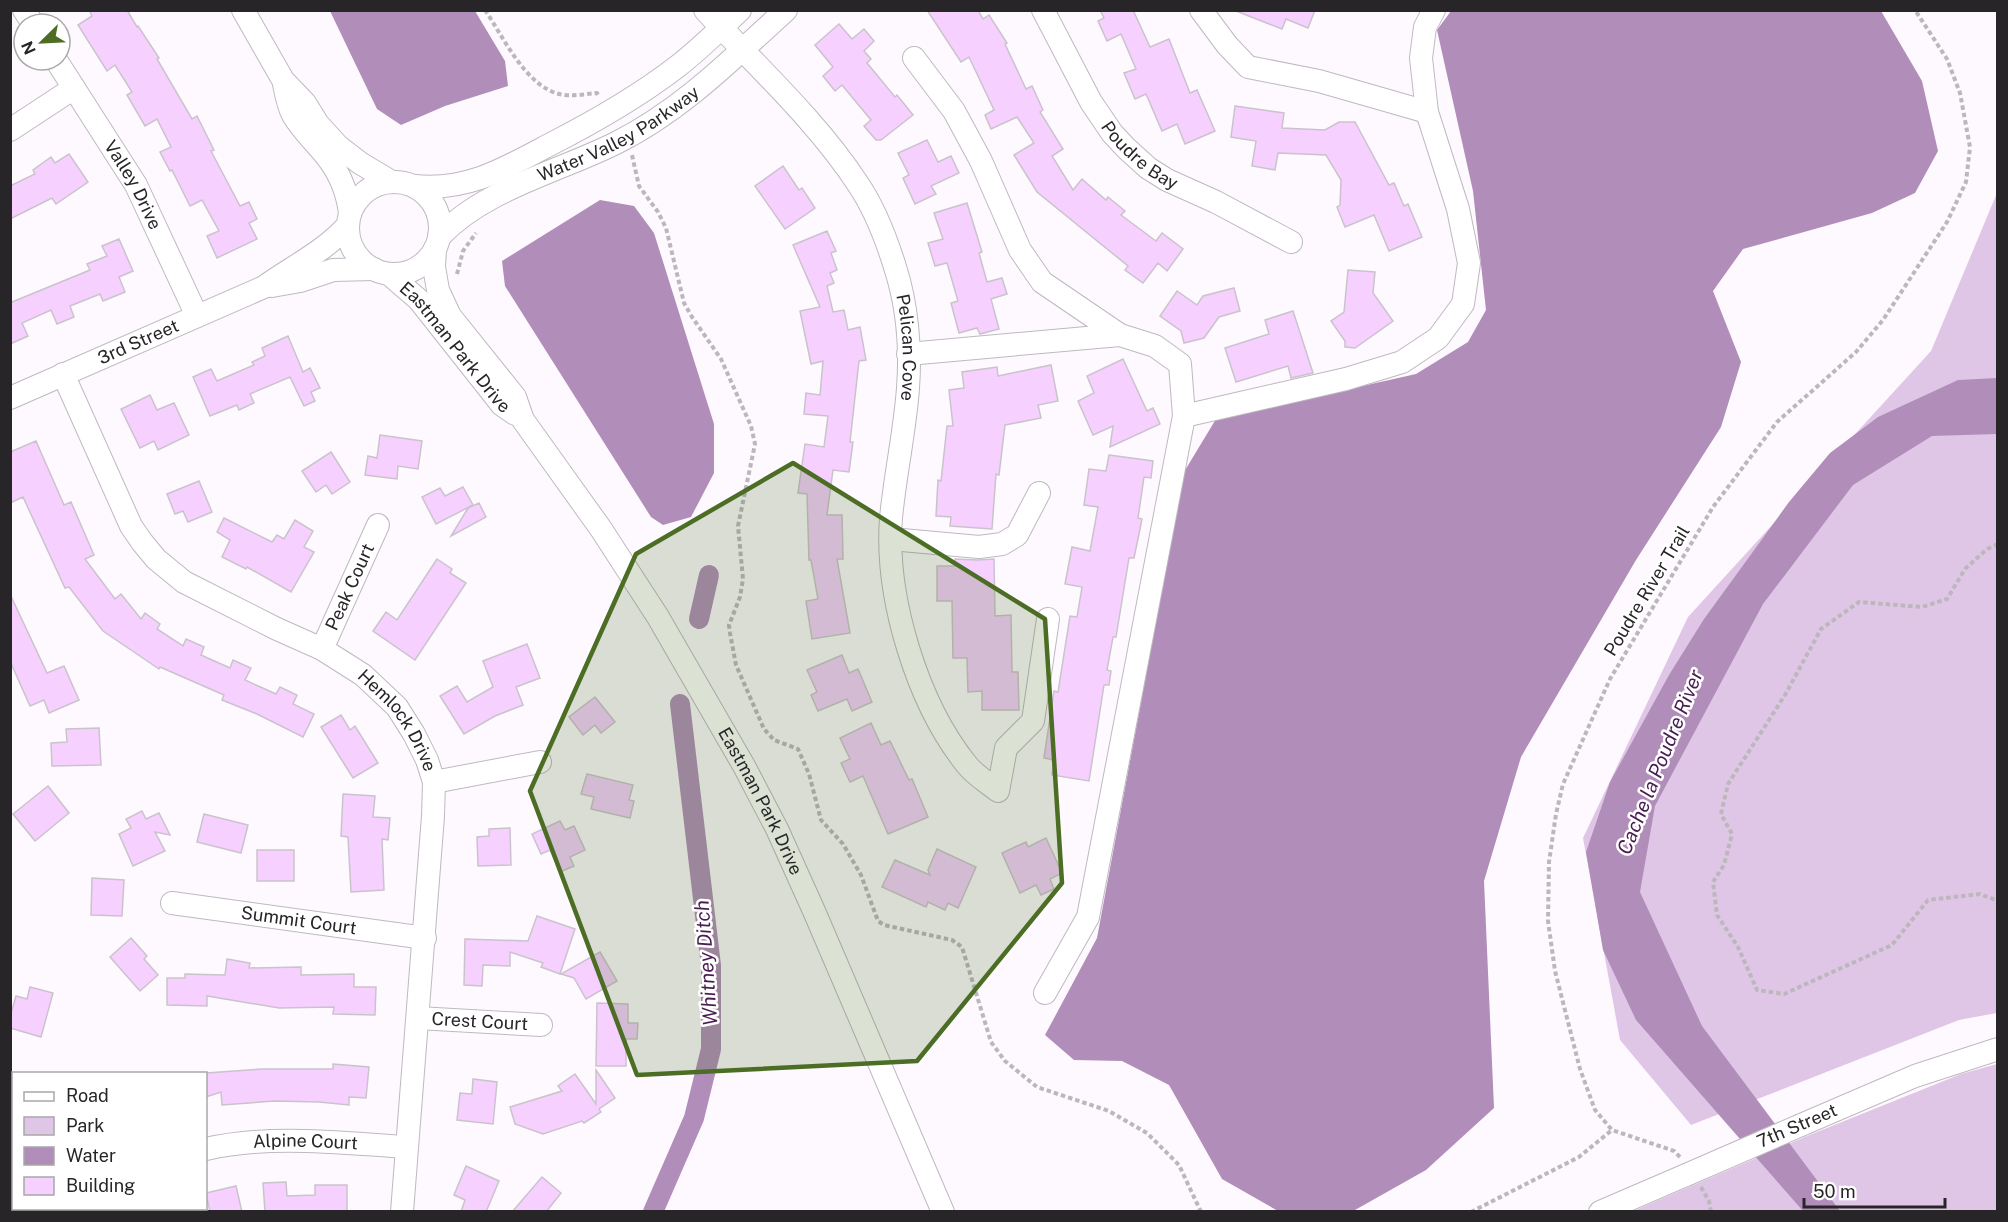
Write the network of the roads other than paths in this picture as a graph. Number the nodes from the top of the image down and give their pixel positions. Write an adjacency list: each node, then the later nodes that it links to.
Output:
1 (243, 10): 12 (street)
2 (705, 10): 8 (street, Pelican Cove)
3 (740, 10): 8 (street, Water Valley Parkway)
4 (786, 10): 9 (street, Water Valley Parkway)
5 (1043, 10): 19 (street, Poudre Bay)
6 (1201, 10): 14 (street)
7 (1434, 10): 14 (street)
8 (722, 28): 9 (street, Pelican Cove); 17 (street, Water Valley Parkway)
9 (742, 50): 20 (street, Water Valley Parkway); 25 (street, Pelican Cove)
10 (914, 58): 24 (street)
11 (64, 72): 13 (street, Valley Drive)
12 (283, 80): 16 (street); 18 (street)
13 (74, 88): 15 (street); 23 (street, Valley Drive)
14 (1427, 112): 28 (street)
15 (10, 130)
16 (390, 181): 17 (street); 18 (street)
17 (415, 186): 20 (street)
18 (349, 219): 21 (street); 22 (street, 3rd Street)
19 (1291, 242)
20 (437, 243): 21 (street); 29 (street, Eastman Park Drive)
21 (381, 272): 22 (street, 3rd Street); 29 (street, Eastman Park Drive)
22 (264, 287): 23 (street, 3rd Street)
23 (197, 316): 26 (street, 3rd Street)
24 (1120, 335): 25 (street); 28 (street)
25 (908, 354): 32 (street, Pelican Cove)
26 (63, 375): 27 (street, 3rd Street); 34 (street, Hemlock Drive)
27 (10, 398)
28 (1184, 416): 39 (street)
29 (523, 420): 46 (street, Eastman Park Drive)
30 (1039, 493): 32 (street)
31 (378, 525): 34 (street, Peak Court)
32 (891, 539): 33 (street, Pelican Cove)
33 (1048, 619)
34 (322, 649): 36 (street, Hemlock Drive)
35 (540, 762): 36 (street)
36 (434, 782): 38 (street, Hemlock Drive)
37 (171, 903): 38 (street, Summit Court)
38 (425, 938): 40 (street, Hemlock Drive)
39 (1046, 993)
40 (418, 1018): 41 (street, Crest Court); 43 (street, Hemlock Drive)
41 (541, 1025)
42 (1998, 1049): 47 (street, 7th Street, bridge)
43 (407, 1147): 44 (street, Alpine Court); 45 (street, Hemlock Drive)
44 (207, 1149)
45 (402, 1212)
46 (943, 1212)
47 (1600, 1212)

